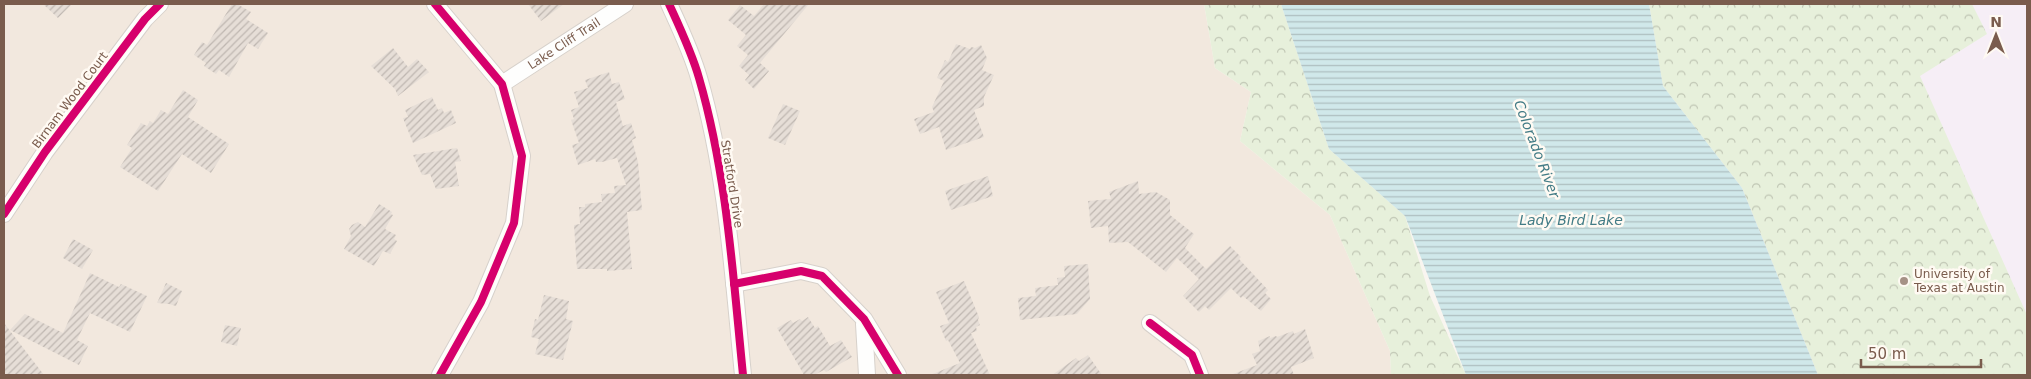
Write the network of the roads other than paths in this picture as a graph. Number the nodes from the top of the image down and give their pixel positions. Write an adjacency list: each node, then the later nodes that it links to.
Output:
1 (160, 4): 6 (street, Birnam Wood Court)
2 (435, 4): 5 (street)
3 (625, 4): 5 (street, Lake Cliff Trail)
4 (669, 4): 7 (street, Stratford Drive)
5 (502, 84): 10 (street)
6 (4, 214)
7 (734, 284): 8 (street); 11 (street, Stratford Drive)
8 (864, 319): 12 (street); 13 (street)
9 (1150, 322): 14 (street)
10 (440, 375)
11 (743, 375)
12 (867, 375)
13 (898, 375)
14 (1200, 375)

